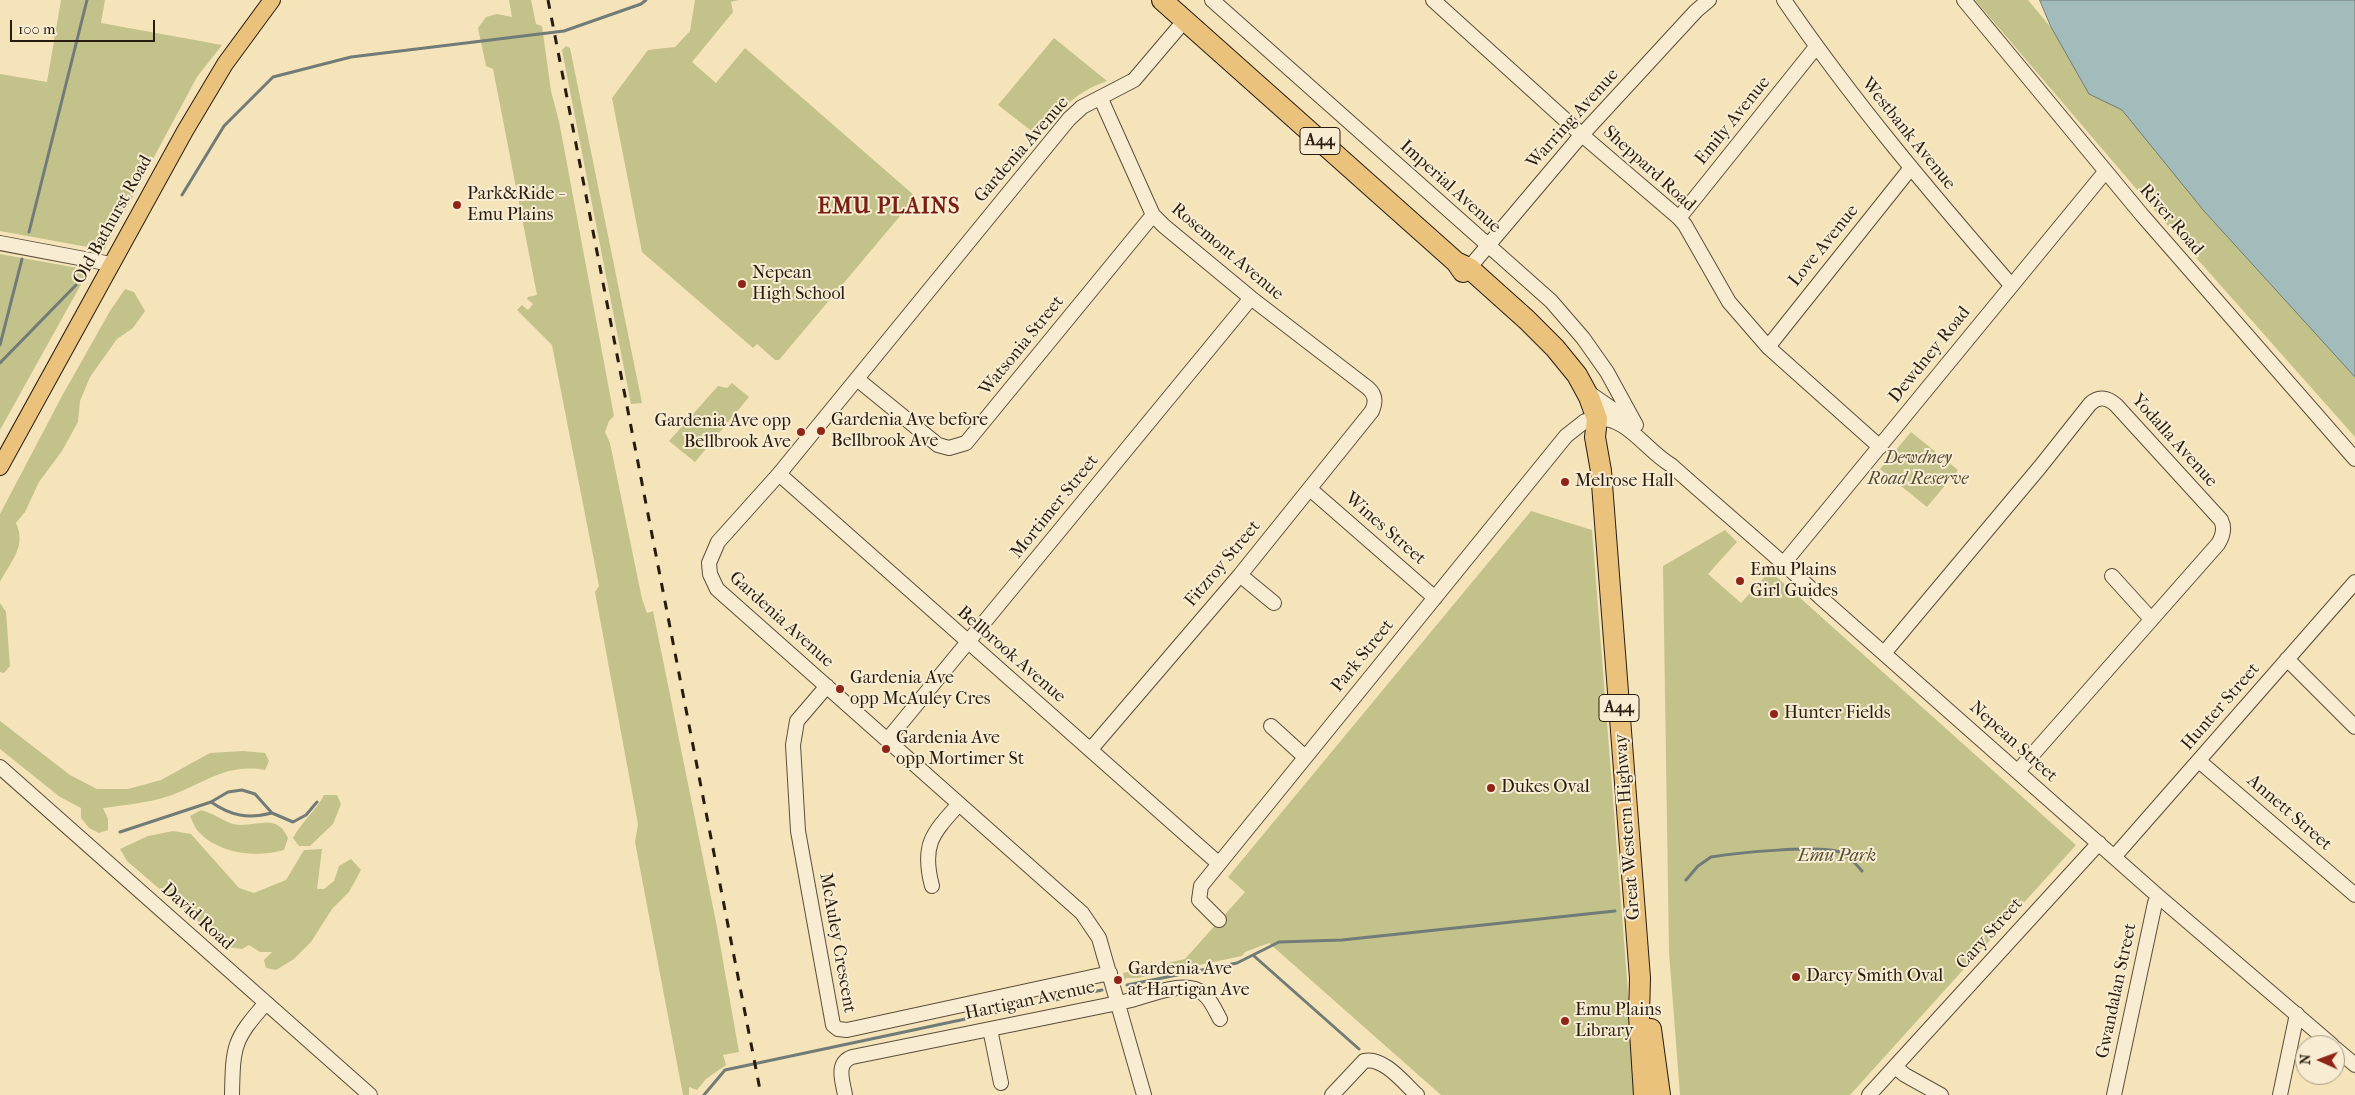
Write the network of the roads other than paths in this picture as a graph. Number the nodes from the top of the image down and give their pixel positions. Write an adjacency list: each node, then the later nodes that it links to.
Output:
1 (272, 0): 18 (main road, Old Bathurst Road)
2 (1162, 0): 8 (highway, Great Western Highway / A44)
3 (1212, 0): 17 (street, Imperial Avenue)
4 (1433, 0): 11 (street, Sheppard Road)
5 (1709, 0): 11 (street, Warring Avenue)
6 (1784, 0): 9 (street, Westbank Avenue)
7 (1964, 0): 13 (street, River Road)
8 (1184, 20): 10 (street, Gardenia Avenue); 19 (highway, Great Western Highway / A44)
9 (1816, 47): 12 (street, Westbank Avenue); 15 (street, Emily Avenue)
10 (1101, 98): 14 (street, Rosemont Avenue); 23 (street, Gardenia Avenue)
11 (1582, 135): 15 (street, Sheppard Road); 17 (street, Warring Avenue)
12 (1910, 169): 20 (street, Westbank Avenue); 22 (street, Love Avenue)
13 (2105, 172): 20 (street, Dewdney Road); 29 (street, River Road)
14 (1154, 214): 21 (street, Rosemont Avenue); 23 (street, Watsonia Street)
15 (1679, 218): 22 (street, Sheppard Road)
16 (0, 243): 18 (street)
17 (1487, 246): 19 (street, Warring Avenue); 26 (street, Imperial Avenue)
18 (111, 264): 31 (main road, Old Bathurst Road)
19 (1462, 265): 24 (highway, Great Western Highway / A44); 27 (highway, Great Western Highway / A44)
20 (2011, 285): 28 (street, Dewdney Road)
21 (1251, 298): 25 (street, Rosemont Avenue); 41 (street, Mortimer Street)
22 (1768, 347): 28 (street, Sheppard Road)
23 (856, 379): 32 (street, Gardenia Avenue)
24 (1586, 390): 26 (street, Nepean Street); 27 (highway, Great Western Highway / A44)
25 (1375, 397): 33 (street, Fitzroy Street)
26 (1636, 425): 30 (street, Nepean Street)
27 (1592, 426): 30 (street, Nepean Street); 38 (street, Park Street); 62 (highway, Great Western Highway / A44)
28 (1880, 448): 34 (street, Dewdney Road)
29 (2355, 459)
30 (1671, 465): 34 (street, Nepean Street)
31 (0, 467)
32 (779, 474): 41 (street, Bellbrook Avenue); 44 (street, Gardenia Avenue)
33 (1310, 489): 35 (street, Fitzroy Street); 38 (street, Wines Street)
34 (1784, 562): 42 (street, Nepean Street)
35 (1240, 575): 39 (street); 48 (street, Fitzroy Street)
36 (2112, 576): 40 (street)
37 (2355, 582): 43 (street, Hunter Street)
38 (1434, 598): 49 (street, Park Street)
39 (1274, 603)
40 (2151, 619): 42 (street, Yodalla Avenue); 52 (street, Yodalla Avenue)
41 (968, 642): 47 (street, Mortimer Street); 48 (street, Bellbrook Avenue)
42 (1885, 652): 52 (street, Nepean Street)
43 (2287, 659): 46 (street); 50 (street, Hunter Street)
44 (826, 686): 47 (street, Gardenia Avenue); 61 (street, McAuley Crescent)
45 (1271, 726): 49 (street)
46 (2355, 727)
47 (888, 739): 53 (street, Gardenia Avenue)
48 (1091, 749): 56 (street, Bellbrook Avenue)
49 (1305, 757): 56 (street, Park Street)
50 (2199, 761): 55 (street, Hunter Street); 58 (street, Annett Street)
51 (0, 767): 63 (street, David Road)
52 (2018, 772): 54 (street, Nepean Street)
53 (959, 804): 57 (street); 61 (street, Gardenia Avenue)
54 (2099, 843): 55 (street, Nepean Street); 71 (street, Cary Street)
55 (2114, 857): 59 (street, Nepean Street)
56 (1218, 863): 60 (street, Park Street)
57 (932, 886)
58 (2355, 895)
59 (2158, 896): 65 (street, Nepean Street); 83 (street, Gwandalan Street)
60 (1219, 920)
61 (1110, 973): 64 (street, Gardenia Avenue)
62 (1640, 978): 79 (highway, Great Western Highway / A44); 80 (highway, Great Western Highway / A44)
63 (266, 1003): 73 (street); 74 (street, David Road)
64 (1118, 1003): 66 (street, Hartigan Avenue); 67 (street, Hartigan Avenue); 76 (street, Gardenia Avenue)
65 (2297, 1014): 68 (street, Nepean Street); 84 (street)
66 (1220, 1019)
67 (990, 1029): 72 (street); 75 (street, Hartigan Avenue)
68 (2321, 1035)
69 (2345, 1056): 70 (street)
70 (2355, 1065)
71 (1895, 1067): 81 (street, Cary Street); 82 (street)
72 (1001, 1083)
73 (232, 1095)
74 (370, 1095)
75 (845, 1095)
76 (1144, 1095)
77 (1332, 1095): 78 (street)
78 (1417, 1095)
79 (1644, 1095)
80 (1660, 1095)
81 (1869, 1095)
82 (1941, 1095)
83 (2114, 1095)
84 (2280, 1095)

